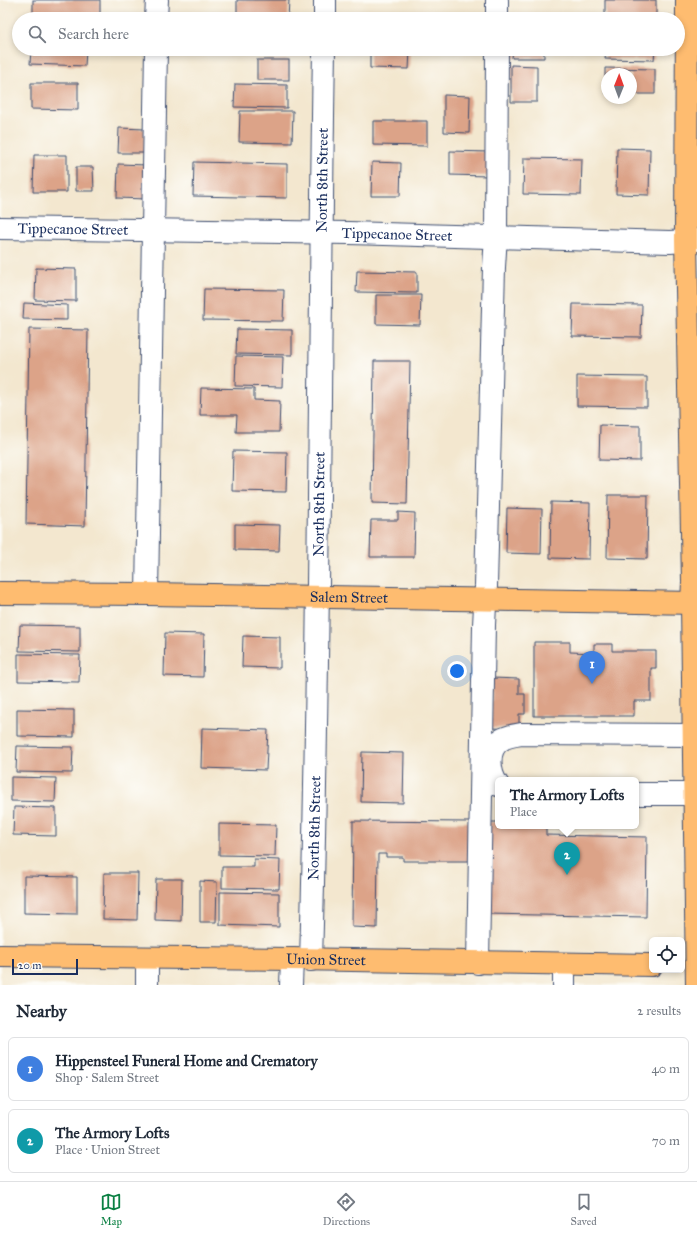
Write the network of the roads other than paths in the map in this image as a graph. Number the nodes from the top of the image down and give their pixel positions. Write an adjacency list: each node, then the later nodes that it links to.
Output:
1 (157, 0): 5 (street)
2 (325, 0): 6 (street)
3 (497, 0): 7 (street)
4 (687, 0): 15 (main road)
5 (156, 12)
6 (325, 12)
7 (497, 12)
8 (156, 56): 12 (street)
9 (324, 56): 13 (street, North 8th Street)
10 (497, 56): 14 (street)
11 (0, 228): 12 (street, Tippecanoe Street)
12 (152, 230): 13 (street, Tippecanoe Street); 17 (street)
13 (321, 232): 14 (street, Tippecanoe Street); 18 (street, North 8th Street)
14 (496, 236): 15 (street, Tippecanoe Street); 19 (street)
15 (692, 240): 20 (main road)
16 (0, 593): 17 (main road, Salem Street)
17 (147, 594): 18 (main road, Salem Street)
18 (318, 598): 19 (main road, Salem Street); 27 (street, North 8th Street)
19 (485, 600): 20 (main road, Salem Street); 28 (street)
20 (694, 604): 21 (main road)
21 (694, 735): 22 (street); 24 (main road)
22 (495, 780)
23 (639, 794): 24 (street)
24 (695, 794): 30 (main road)
25 (0, 956): 26 (main road, Union Street)
26 (147, 958): 27 (main road, Union Street); 32 (street)
27 (302, 960): 28 (main road, Union Street); 33 (street, North 8th Street)
28 (478, 963): 31 (main road, Union Street)
29 (649, 965): 31 (main road, Union Street)
30 (693, 971)
31 (564, 974)
32 (146, 985)
33 (291, 985)

